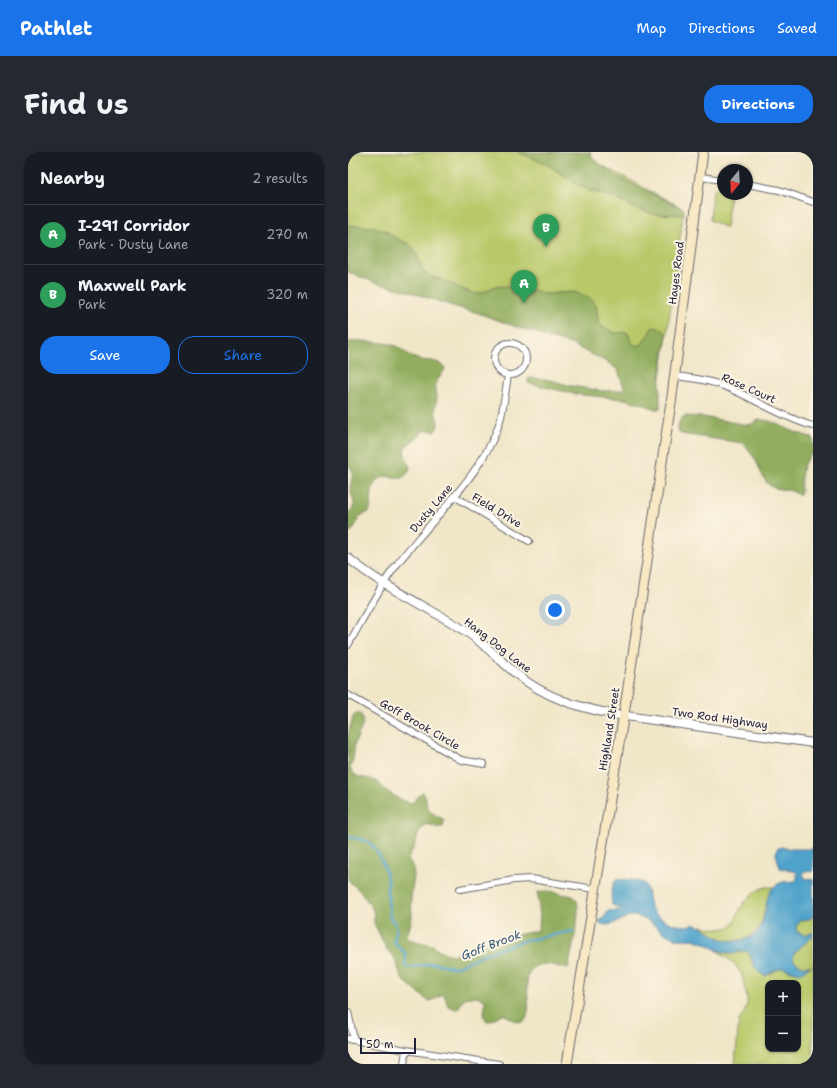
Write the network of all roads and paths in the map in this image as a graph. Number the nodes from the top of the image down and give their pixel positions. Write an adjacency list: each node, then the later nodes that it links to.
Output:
1 (703, 152): 2 (main road, Hayes Road)
2 (701, 177): 3 (street); 7 (main road, Hayes Road)
3 (717, 179)
4 (753, 185): 5 (street)
5 (813, 202)
6 (508, 375): 6 (street); 10 (street, Dusty Lane)
7 (675, 376): 8 (main road, Hayes Road); 9 (street, Rose Court)
8 (672, 396): 16 (main road, Highland Street)
9 (813, 426)
10 (454, 496): 11 (street, Field Drive); 13 (street, Dusty Lane)
11 (530, 541)
12 (348, 558): 13 (street, Hang Dog Lane)
13 (384, 583): 14 (street, Dusty Lane); 16 (street, Hang Dog Lane)
14 (348, 646)
15 (348, 695): 18 (street, Goff Brook Circle)
16 (623, 715): 17 (street, Two Rod Highway); 20 (main road, Highland Street)
17 (813, 743)
18 (484, 764)
19 (460, 889): 20 (street)
20 (595, 889): 26 (main road, Highland Street)
21 (348, 1012): 22 (street)
22 (351, 1039): 23 (street)
23 (406, 1050): 24 (street); 25 (street)
24 (404, 1064)
25 (499, 1064)
26 (567, 1064)

